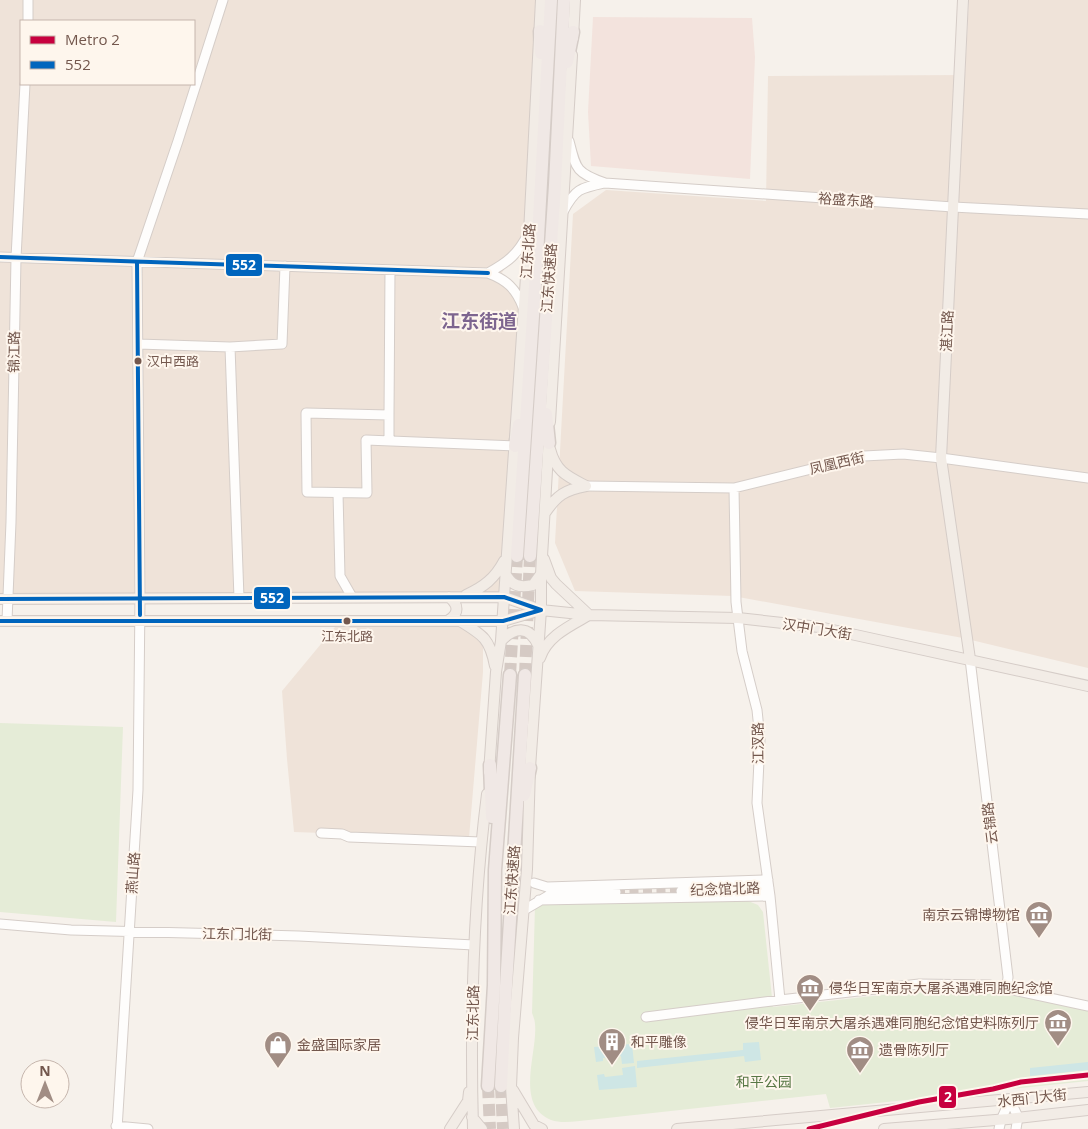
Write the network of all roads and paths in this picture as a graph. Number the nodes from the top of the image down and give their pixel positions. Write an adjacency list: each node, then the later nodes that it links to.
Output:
1 (28, 0): 8 (street)
2 (222, 0): 22 (street, 燕山路)
3 (541, 0): 9 (main road, 江东北路)
4 (551, 0): 12 (highway, 江东快速路)
5 (564, 0): 13 (highway, 江东快速路)
6 (575, 0): 10 (main road)
7 (962, 0): 16 (main road, 湛江路)
8 (28, 20)
9 (540, 31): 12 (highway); 19 (main road, 江东北路)
10 (573, 32): 13 (highway); 14 (main road)
11 (25, 85): 21 (street, 锦江路)
12 (545, 106): 29 (highway, 江东快速路)
13 (558, 106): 29 (highway, 江东快速路)
14 (567, 136): 15 (street, 裕盛东路); 17 (main road)
15 (605, 183): 16 (street, 裕盛东路); 17 (street, 裕盛东路)
16 (953, 207): 18 (street, 裕盛东路); 34 (main road, 湛江路)
17 (563, 212): 32 (main road)
18 (1088, 214)
19 (529, 233): 25 (street); 26 (main road, 江东北路)
20 (0, 257): 21 (street)
21 (16, 258): 22 (street); 49 (street, 锦江路)
22 (137, 262): 23 (street); 27 (street, 燕山路)
23 (285, 266): 24 (street); 28 (street)
24 (390, 270): 25 (street); 30 (street)
25 (488, 273): 26 (street)
26 (524, 306): 33 (main road, 江东北路)
27 (138, 344): 28 (street); 46 (street, 燕山路)
28 (230, 347): 47 (street)
29 (536, 377): 32 (highway); 33 (highway); 40 (highway, 江东快速路); 41 (highway, 江东快速路)
30 (389, 414): 31 (street); 38 (street)
31 (389, 440): 33 (street); 38 (street)
32 (549, 444): 36 (main road); 39 (main road)
33 (515, 446): 41 (main road, 江东北路)
34 (941, 458): 35 (street, 凤凰西街); 37 (street, 凤凰西街); 59 (main road, 湛江路)
35 (1088, 478)
36 (586, 486): 37 (street, 凤凰西街); 39 (main road)
37 (734, 488): 52 (street, 江汊路)
38 (338, 493): 48 (street)
39 (545, 514): 40 (main road)
40 (536, 555): 43 (main road); 51 (main road)
41 (512, 556): 42 (main road, 江东北路); 44 (main road)
42 (505, 573): 43 (main road); 45 (main road, 江东北路)
43 (542, 574): 50 (main road)
44 (455, 597): 45 (main road, 汉中门大街); 48 (main road, 汉中门大街); 54 (main road)
45 (504, 597): 50 (main road, 汉中门大街); 55 (main road, 江东北路)
46 (140, 598): 47 (main road, 汉中门大街); 49 (main road, 汉中门大街); 53 (street, 燕山路)
47 (239, 598): 48 (main road, 汉中门大街)
48 (352, 598)
49 (4, 599): 56 (street, 锦江路)
50 (541, 610): 51 (main road, 汉中门大街); 55 (main road, 汉中门大街); 58 (main road)
51 (589, 615): 52 (main road, 汉中门大街); 61 (main road)
52 (738, 618): 59 (main road, 汉中门大街); 76 (street, 江汊路)
53 (140, 620): 54 (main road, 汉中门大街); 56 (main road, 汉中门大街); 85 (street, 燕山路)
54 (454, 620): 55 (main road, 汉中门大街); 60 (main road)
55 (503, 620): 57 (main road, 江东北路)
56 (4, 621)
57 (501, 641): 58 (main road); 60 (main road, 江东北路)
58 (538, 645): 61 (main road)
59 (970, 659): 63 (main road, 汉中门大街); 87 (street, 云锦路)
60 (496, 672): 64 (main road, 江东北路)
61 (530, 673): 65 (main road); 67 (highway, 江东快速路)
62 (510, 675): 70 (highway, 江东快速路)
63 (1088, 686)
64 (490, 765): 68 (main road, 江东北路); 70 (highway)
65 (530, 768): 67 (highway); 69 (main road)
66 (321, 833): 68 (street)
67 (515, 839): 92 (highway, 江东快速路)
68 (481, 842): 86 (main road, 江东北路)
69 (527, 869): 71 (street); 83 (main road)
70 (494, 870): 92 (highway, 江东快速路)
71 (534, 883): 73 (street); 77 (street)
72 (674, 883): 75 (street); 76 (street); 78 (street)
73 (622, 884): 74 (street); 79 (street)
74 (641, 884): 75 (street); 80 (street)
75 (656, 884): 81 (street)
76 (769, 888): 78 (street, 纪念馆北路); 88 (street, 江汊路)
77 (553, 893): 79 (street); 82 (street)
78 (678, 894): 81 (street, 纪念馆北路)
79 (619, 895): 80 (street, 纪念馆北路); 82 (street)
80 (640, 898): 81 (street, 纪念馆北路)
81 (657, 898)
82 (539, 900): 83 (street)
83 (524, 910): 92 (main road)
84 (0, 924): 85 (street, 江东门北街)
85 (129, 932): 86 (street, 江东门北街); 100 (street, 燕山路)
86 (474, 945): 91 (main road, 江东北路)
87 (1007, 987): 88 (street); 89 (street)
88 (780, 1000): 90 (street)
89 (1088, 1006)
90 (646, 1017)
91 (471, 1071): 97 (main road, 江东北路); 102 (main road)
92 (500, 1086): 96 (main road); 107 (main road)
93 (1088, 1092): 94 (main road, 水西门大街)
94 (1010, 1100): 98 (street); 99 (street); 108 (main road, 水西门大街)
95 (1088, 1110): 98 (main road, 水西门大街)
96 (513, 1114): 105 (main road); 106 (main road)
97 (472, 1117): 103 (main road, 江东北路); 104 (main road)
98 (1018, 1118): 99 (main road, 水西门大街); 110 (street)
99 (1000, 1124): 109 (main road, 水西门大街)
100 (116, 1128): 101 (street)
101 (148, 1129)
102 (450, 1129)
103 (473, 1129)
104 (482, 1129)
105 (508, 1129)
106 (514, 1129)
107 (542, 1129)
108 (678, 1129)
109 (884, 1129)
110 (1016, 1129)

